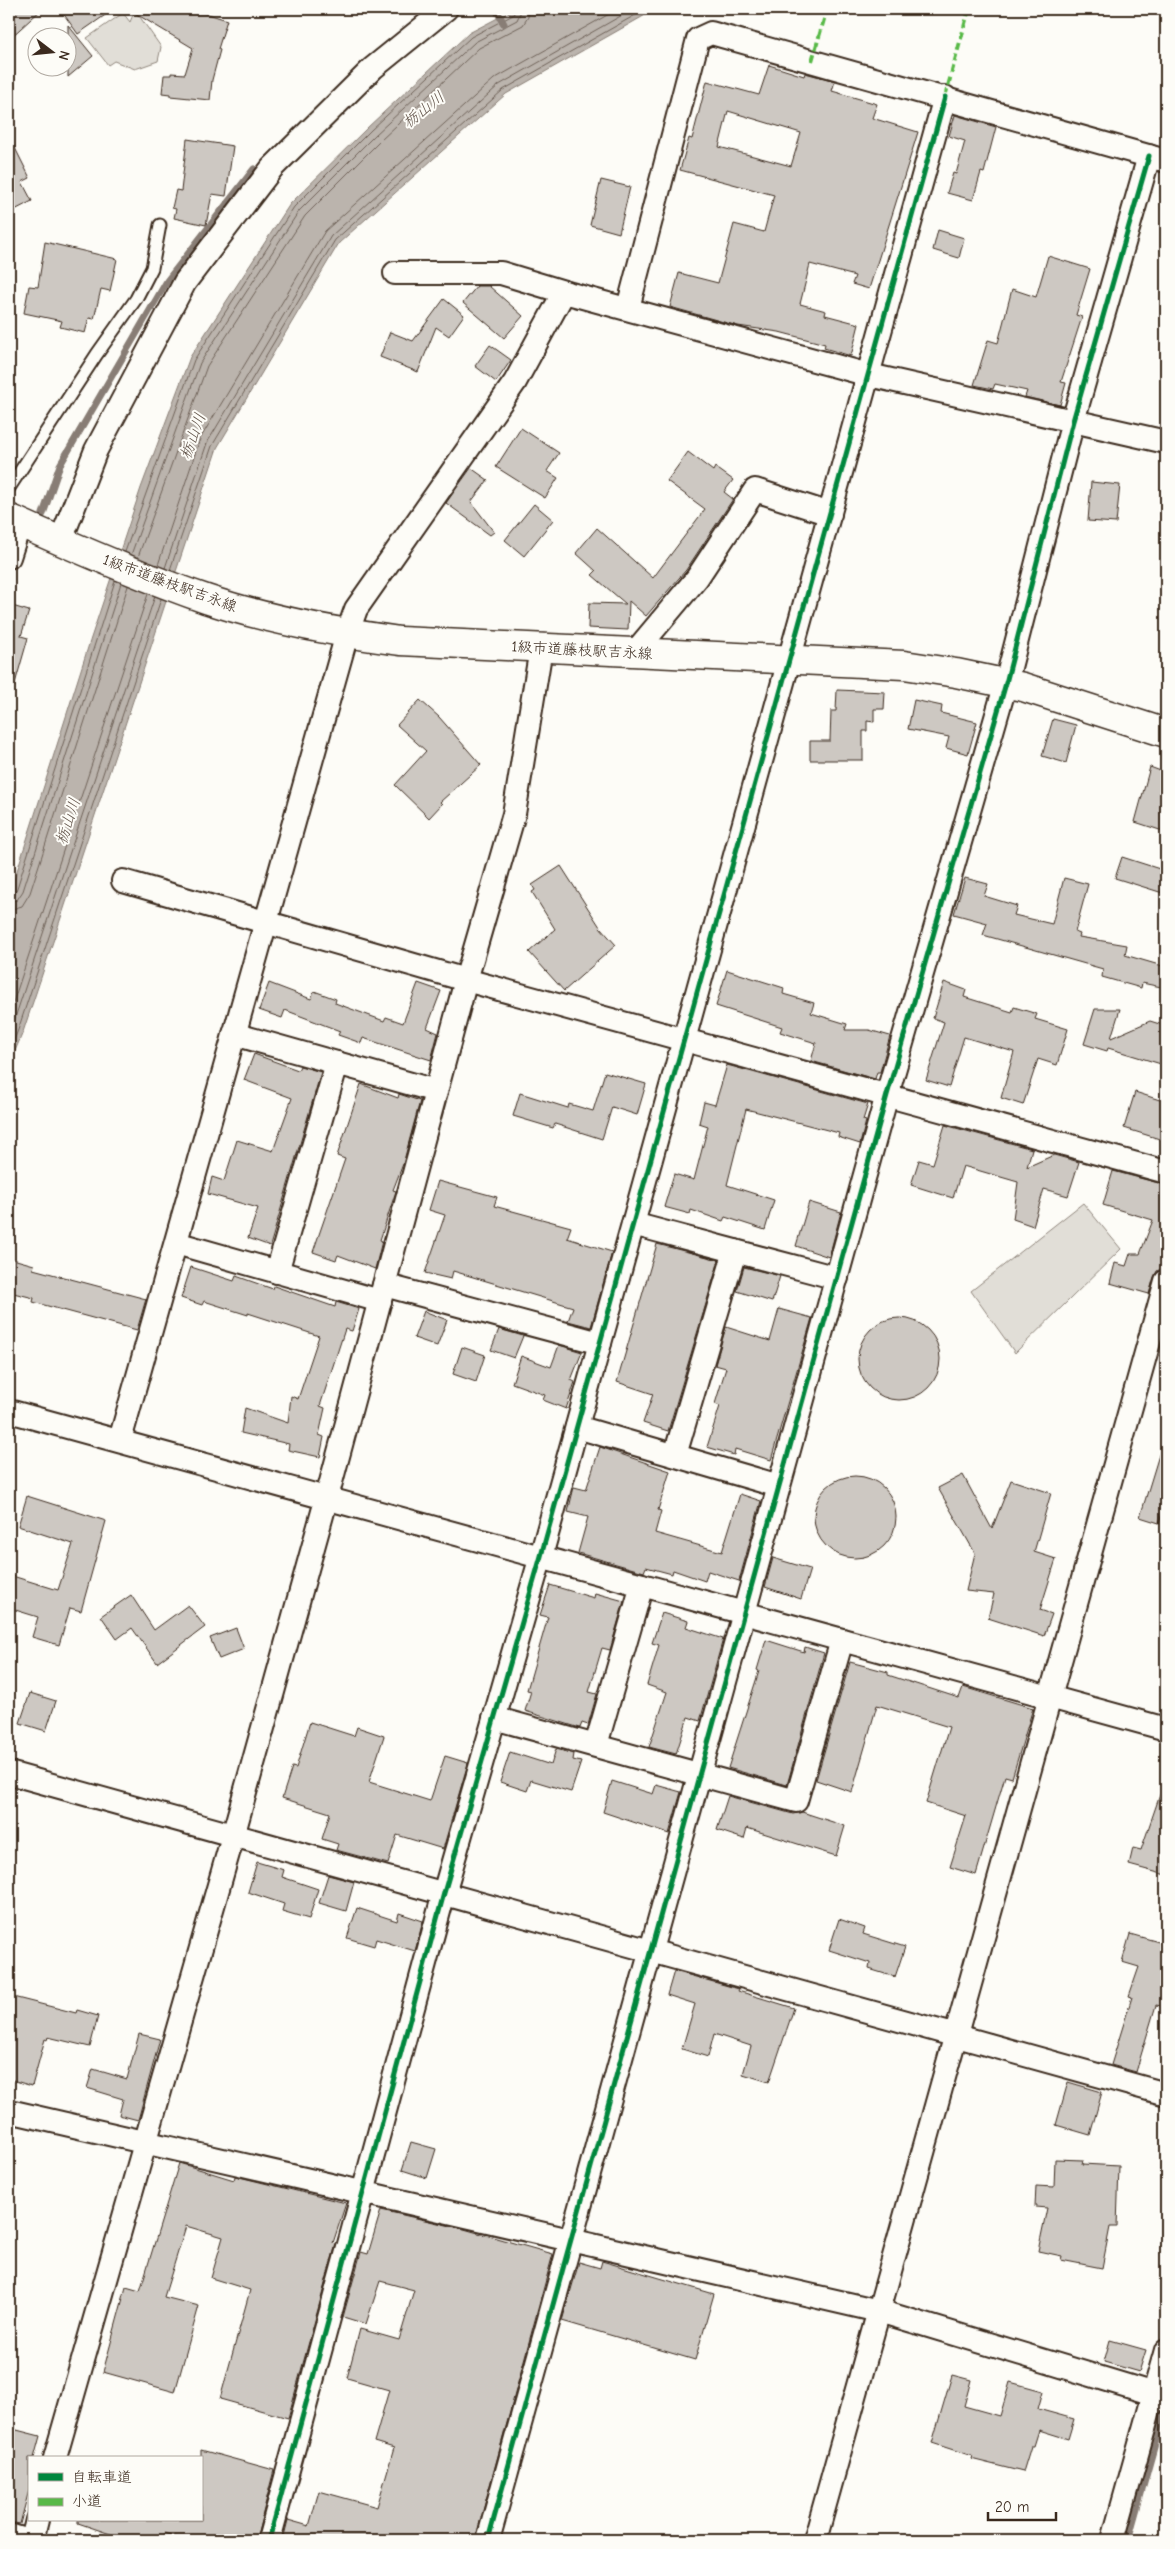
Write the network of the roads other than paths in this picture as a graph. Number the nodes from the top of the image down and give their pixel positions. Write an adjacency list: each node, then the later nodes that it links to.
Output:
1 (446, 9): 14 (street)
2 (944, 97): 3 (street); 7 (street); 8 (street)
3 (1158, 158): 9 (street)
4 (160, 225): 11 (lane)
5 (395, 273): 6 (street)
6 (564, 292): 7 (street); 16 (street)
7 (628, 308): 8 (street)
8 (869, 375): 9 (street); 12 (street)
9 (1073, 422): 10 (street); 20 (street)
10 (1166, 442)
11 (9, 488)
12 (830, 514): 18 (street); 19 (street)
13 (14, 521): 14 (street, 1級市道藤枝駅吉永線); 15 (street)
14 (68, 543): 16 (street, 1級市道藤枝駅吉永線)
15 (9, 557)
16 (347, 634): 17 (street, 1級市道藤枝駅吉永線); 23 (street)
17 (541, 648): 18 (street, 1級市道藤枝駅吉永線); 24 (street)
18 (635, 652): 19 (street, 1級市道藤枝駅吉永線)
19 (790, 660): 20 (street, 1級市道藤枝駅吉永線); 26 (street)
20 (1006, 683): 21 (street, 1級市道藤枝駅吉永線); 29 (street)
21 (1166, 733)
22 (123, 881): 23 (street)
23 (266, 924): 24 (street); 25 (street)
24 (466, 980): 26 (street); 28 (street)
25 (234, 1034): 27 (street); 32 (street)
26 (684, 1039): 29 (street); 31 (street)
27 (337, 1063): 28 (street); 34 (street)
28 (436, 1091): 37 (street)
29 (887, 1095): 30 (street); 35 (street)
30 (1166, 1172)
31 (633, 1224): 33 (street); 38 (street)
32 (176, 1244): 34 (street); 41 (street)
33 (734, 1251): 35 (street); 42 (street)
34 (277, 1272): 37 (street)
35 (836, 1278): 43 (street)
36 (1166, 1280): 49 (street)
37 (382, 1293): 38 (street); 44 (street)
38 (600, 1343): 40 (street)
39 (9, 1410): 41 (street)
40 (577, 1427): 42 (street); 45 (street)
41 (120, 1440): 44 (street)
42 (675, 1454): 43 (street)
43 (779, 1486): 47 (street)
44 (327, 1497): 45 (street); 55 (street)
45 (541, 1556): 46 (street); 50 (street)
46 (642, 1586): 47 (street); 52 (street)
47 (744, 1614): 48 (street); 54 (street)
48 (842, 1640): 49 (street); 54 (street)
49 (1049, 1696): 51 (street); 58 (street)
50 (494, 1718): 52 (street); 56 (street)
51 (1166, 1729)
52 (596, 1746): 54 (street)
53 (9, 1773): 55 (street)
54 (700, 1774): 57 (street)
55 (233, 1836): 56 (street); 61 (street)
56 (444, 1893): 57 (street); 62 (street)
57 (651, 1950): 58 (street); 63 (street)
58 (955, 2034): 59 (street); 64 (street)
59 (1166, 2094)
60 (9, 2111): 61 (street)
61 (145, 2141): 62 (street); 67 (street)
62 (363, 2194): 63 (street); 72 (street)
63 (572, 2240): 64 (street); 73 (street)
64 (879, 2311): 66 (street); 74 (street)
65 (1166, 2350): 66 (street)
66 (1160, 2397): 75 (street)
67 (56, 2456)
68 (36, 2522): 71 (street)
69 (9, 2535): 70 (street)
70 (26, 2540)
71 (32, 2540)
72 (269, 2540)
73 (488, 2540)
74 (815, 2540)
75 (1113, 2540)

